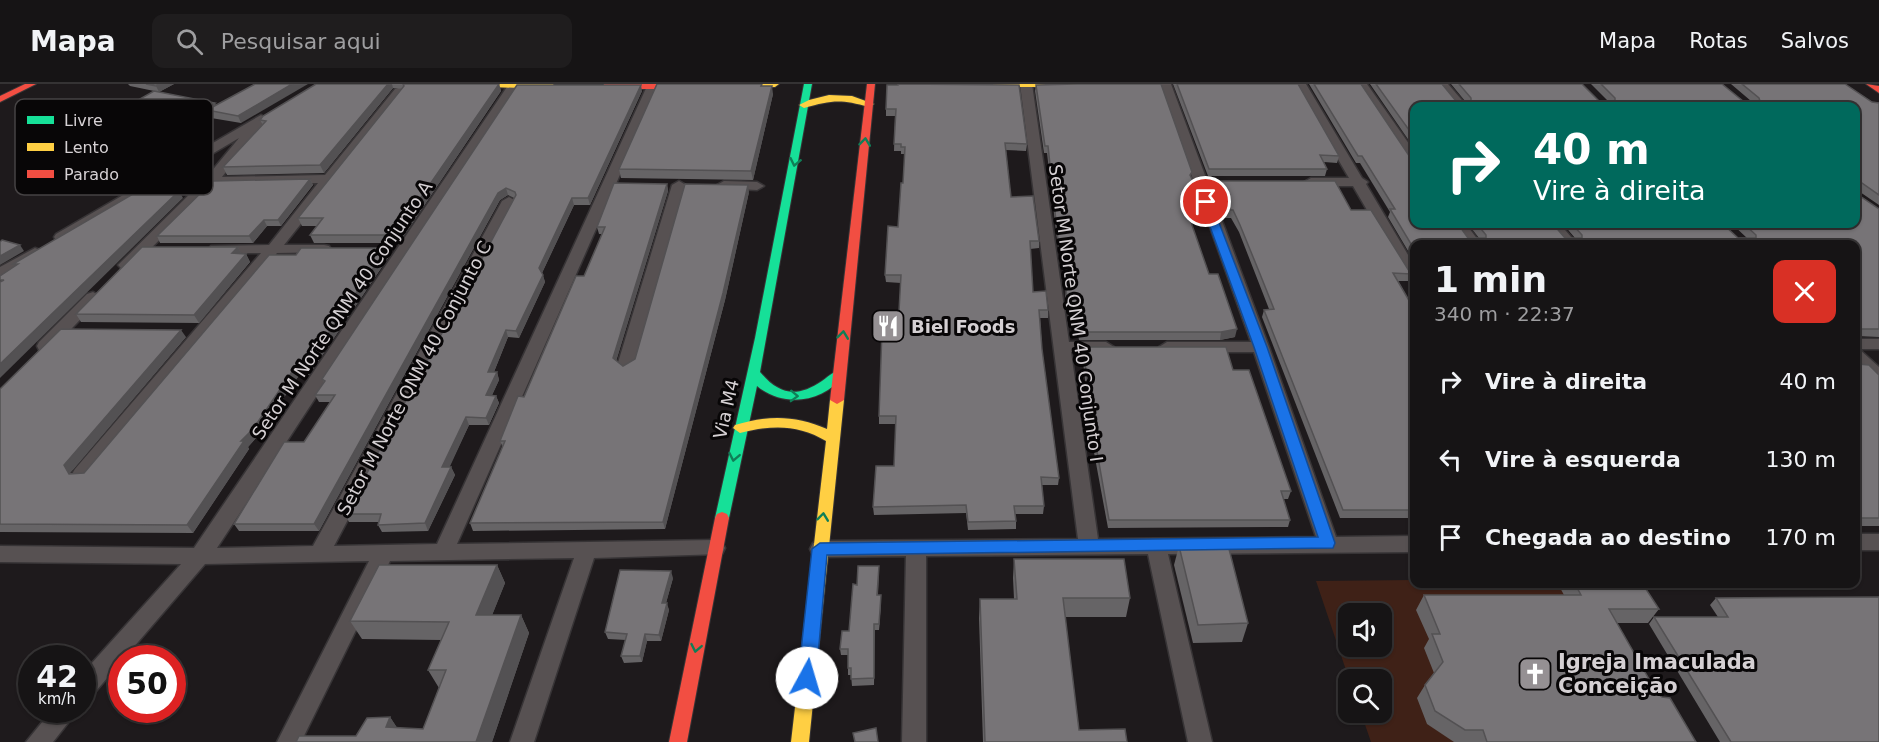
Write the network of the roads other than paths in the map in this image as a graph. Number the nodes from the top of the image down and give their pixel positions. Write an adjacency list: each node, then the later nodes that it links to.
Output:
1 (32, 84): 20 (main road)
2 (490, 84): 14 (main road)
3 (776, 84): 15 (main road)
4 (808, 84): 23 (main road, Via M4)
5 (871, 84): 22 (main road)
6 (929, 84): 7 (main road)
7 (1026, 84): 8 (main road); 58 (street, Setor M Norte QNM 40 Conjunto I)
8 (1074, 84)
9 (1165, 84): 29 (street)
10 (1300, 84): 32 (street)
11 (1361, 84): 25 (street)
12 (1442, 84): 21 (street)
13 (1870, 84): 18 (main road)
14 (514, 85): 16 (main road); 46 (street, Setor M Norte QNM 40 Conjunto A)
15 (653, 85): 17 (main road); 81 (street)
16 (560, 86)
17 (595, 86)
18 (1879, 90)
19 (399, 92): 27 (street)
20 (0, 99)
21 (1458, 102)
22 (869, 104): 23 (main road); 66 (main road, one-way to 22)
23 (804, 105): 65 (main road, Via M4, one-way to 65)
24 (213, 148): 26 (street)
25 (1410, 154)
26 (213, 179)
27 (329, 179): 28 (street); 47 (street)
28 (213, 181)
29 (1198, 182): 30 (street); 61 (street)
30 (1222, 182)
31 (1291, 182): 32 (street)
32 (1360, 182): 48 (street)
33 (678, 185): 64 (street)
34 (712, 185): 35 (street)
35 (757, 186)
36 (134, 195): 50 (street)
37 (197, 195): 41 (street)
38 (509, 201): 84 (street, Setor M Norte QNM 40 Conjunto C)
39 (1556, 228): 40 (street)
40 (1566, 240)
41 (142, 249): 42 (street); 49 (street)
42 (166, 249)
43 (201, 249): 47 (street)
44 (338, 249): 47 (street)
45 (382, 249): 46 (street)
46 (404, 249): 85 (street, Setor M Norte QNM 40 Conjunto A)
47 (272, 250): 55 (street)
48 (1410, 270)
49 (118, 273)
50 (0, 274)
51 (102, 289): 52 (street)
52 (62, 329): 53 (street); 63 (street)
53 (86, 329)
54 (180, 330): 55 (street)
55 (204, 330): 70 (street)
56 (1860, 344): 57 (street)
57 (1879, 344)
58 (1060, 347): 59 (street); 76 (street, Setor M Norte QNM 40 Conjunto I)
59 (1119, 347)
60 (1154, 347): 61 (street)
61 (1261, 347): 73 (street)
62 (1860, 358): 67 (street)
63 (31, 359)
64 (626, 366)
65 (753, 372): 66 (main road, one-way to 66); 68 (main road, Via M4)
66 (838, 375): 69 (main road)
67 (1879, 378)
68 (740, 428): 69 (main road); 77 (main road, Via M4, one-way to 77)
69 (833, 439): 78 (main road, one-way to 69)
70 (82, 474)
71 (1860, 542): 72 (street)
72 (1879, 542)
73 (1328, 543): 74 (street); 75 (street)
74 (1410, 544)
75 (1156, 546): 76 (street); 94 (street)
76 (1089, 547): 79 (street)
77 (715, 548): 80 (street); 91 (main road, Via M4, one-way to 91)
78 (820, 549): 79 (street); 92 (main road)
79 (916, 549): 93 (street)
80 (586, 552): 81 (street); 90 (street)
81 (443, 553): 83 (street)
82 (0, 554): 85 (street)
83 (383, 554): 84 (street); 89 (street)
84 (318, 555): 85 (street)
85 (200, 556): 86 (street, Setor M Norte QNM 40 Conjunto A)
86 (96, 675)
87 (55, 723): 88 (street)
88 (38, 742)
89 (289, 742)
90 (522, 742)
91 (678, 742)
92 (800, 742)
93 (914, 742)
94 (1200, 742)

